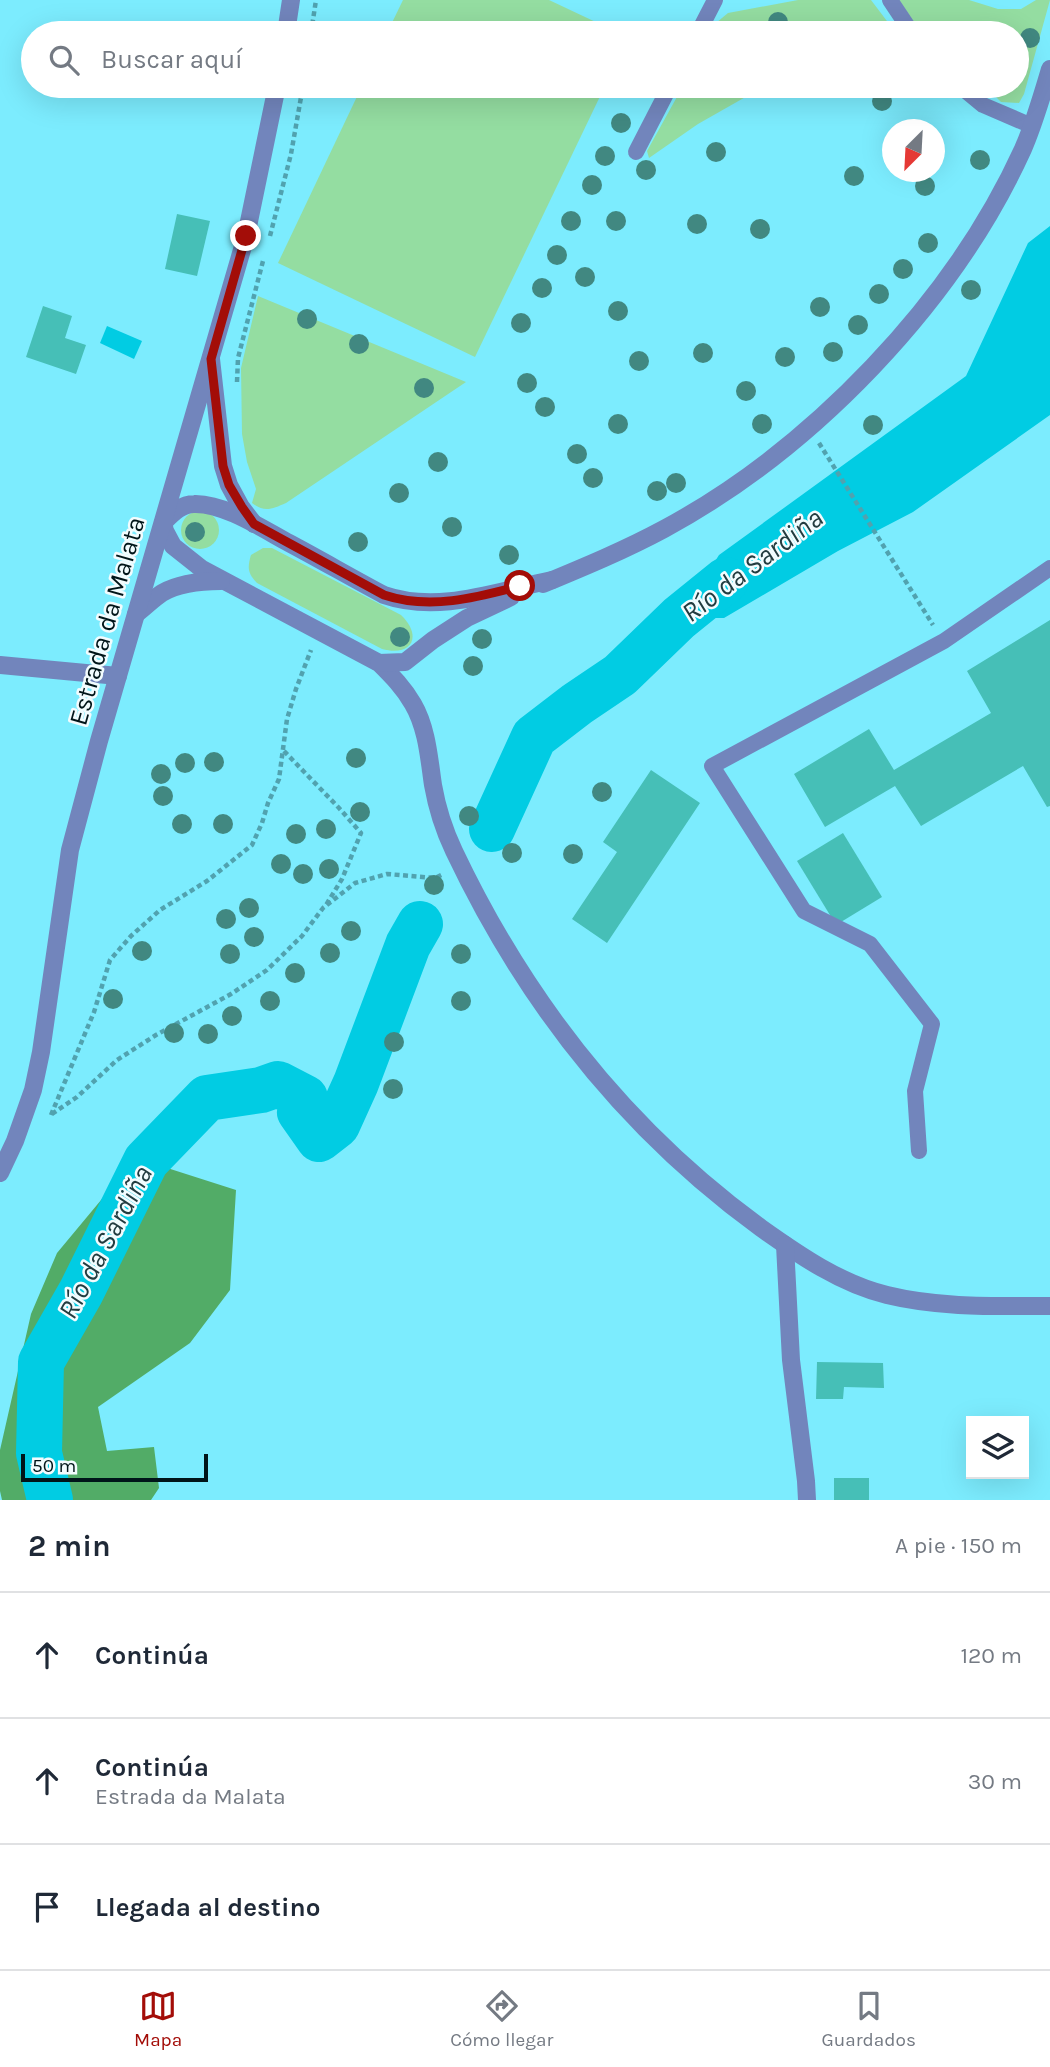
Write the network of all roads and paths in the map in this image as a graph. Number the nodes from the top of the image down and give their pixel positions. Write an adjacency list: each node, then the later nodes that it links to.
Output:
1 (291, 0): 5 (street)
2 (316, 0): 6 (path)
3 (715, 0): 7 (lane)
4 (890, 0): 8 (lane)
5 (288, 21)
6 (313, 21)
7 (704, 21)
8 (904, 21)
9 (1050, 69): 14 (street)
10 (275, 98): 18 (street, Estrada da Malata)
11 (301, 98): 16 (path)
12 (664, 98): 15 (lane)
13 (975, 98): 14 (lane)
14 (1032, 126): 24 (street)
15 (636, 152)
16 (269, 240)
17 (265, 253): 19 (path)
18 (211, 359): 21 (street, Estrada da Malata); 22 (street)
19 (236, 385)
20 (833, 466): 28 (path)
21 (163, 523): 22 (street); 25 (street); 26 (street, Estrada da Malata)
22 (254, 524): 24 (street)
23 (1050, 568): 28 (lane)
24 (552, 580): 29 (street)
25 (222, 581): 26 (street); 27 (street)
26 (136, 614): 31 (street, Estrada da Malata)
27 (320, 633): 29 (street); 32 (path)
28 (944, 641): 37 (lane)
29 (379, 663): 33 (street)
30 (0, 664): 31 (street)
31 (117, 676): 36 (street, Estrada da Malata)
32 (284, 751): 34 (path); 35 (path)
33 (462, 866): 34 (path); 39 (street)
34 (323, 908): 35 (path)
35 (51, 1115): 36 (path)
36 (15, 1141): 38 (street, Estrada da Malata)
37 (919, 1151)
38 (0, 1173)
39 (785, 1245): 40 (street); 41 (street)
40 (1050, 1306)
41 (807, 1500)

